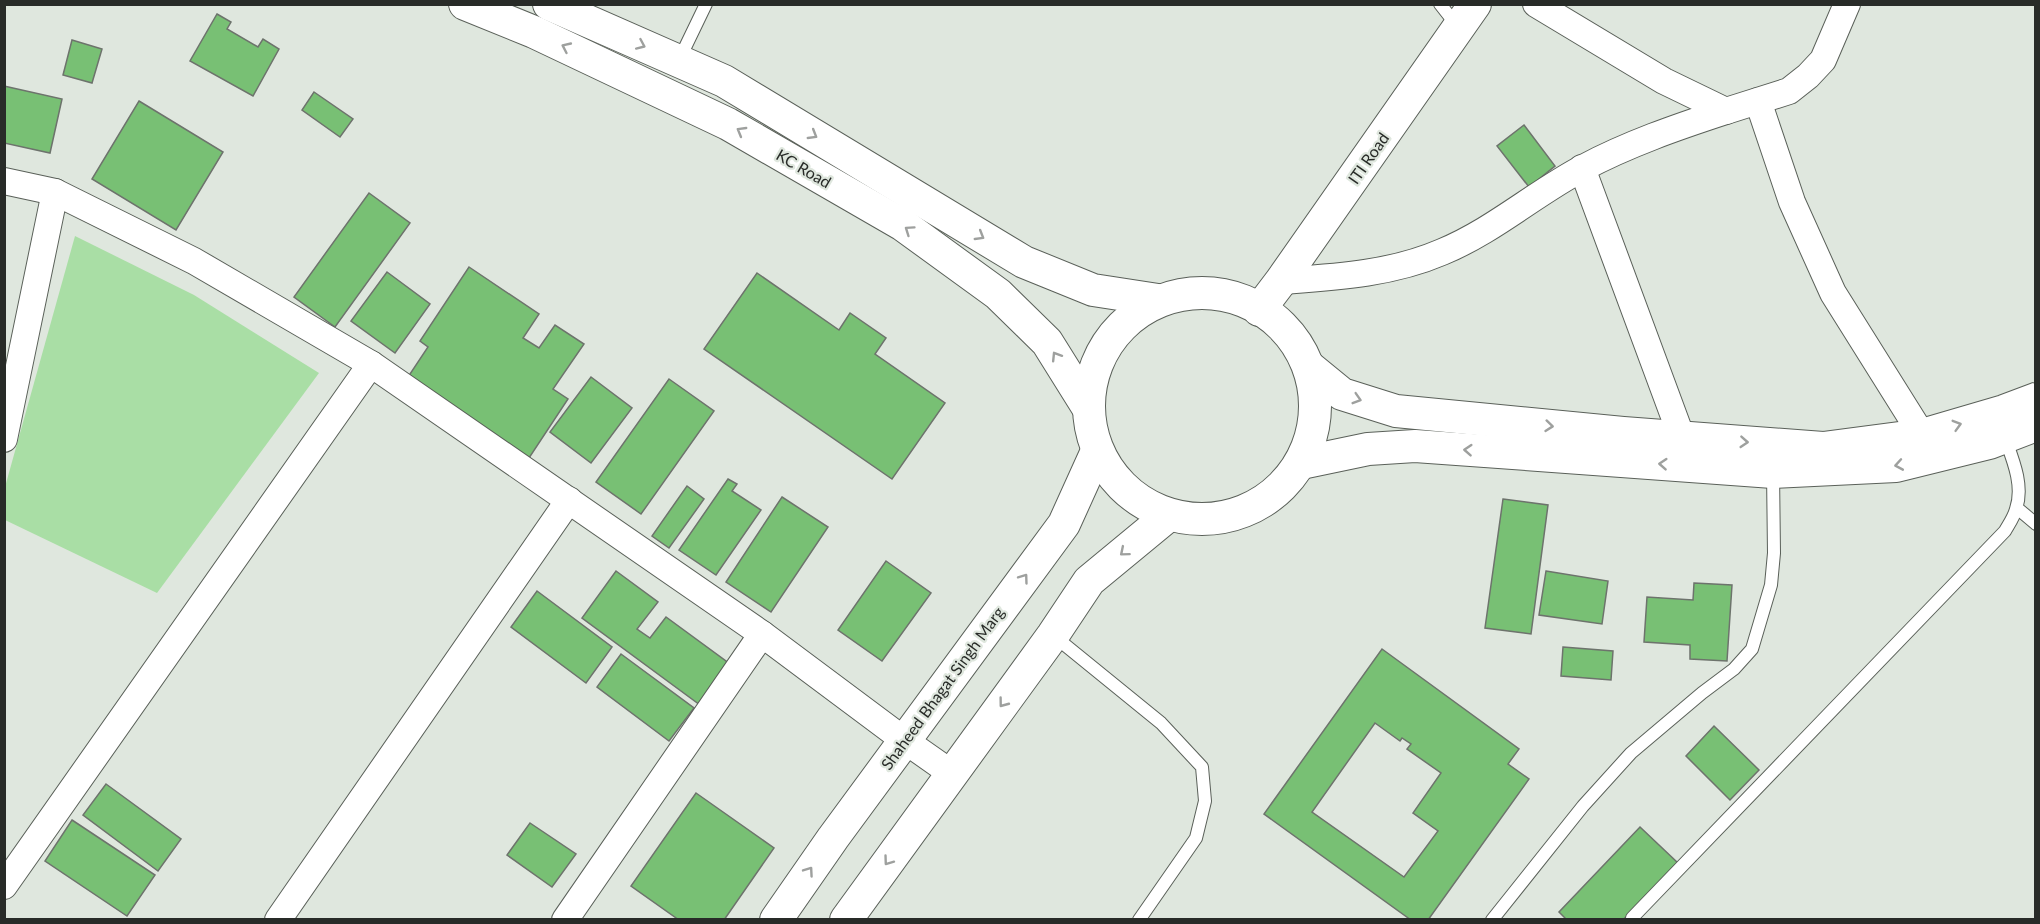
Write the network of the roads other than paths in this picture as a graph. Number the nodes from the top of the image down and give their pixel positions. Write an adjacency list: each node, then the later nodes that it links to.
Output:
1 (465, 4): 19 (street, KC Road, one-way to 1)
2 (549, 4): 7 (street, one-way to 7)
3 (706, 4): 7 (lane)
4 (1536, 4): 9 (street)
5 (1847, 4): 8 (street)
6 (1458, 12): 13 (street, ITI Road)
7 (678, 61): 14 (street, one-way to 14)
8 (1758, 101): 9 (street); 21 (street)
9 (1726, 111): 10 (street)
10 (1582, 168): 13 (street); 23 (street)
11 (4, 182): 12 (street)
12 (55, 192): 16 (street); 24 (street)
13 (1281, 281): 15 (street, ITI Road)
14 (1158, 300): 15 (street); 19 (street)
15 (1259, 310): 17 (street)
16 (371, 364): 28 (street); 36 (street)
17 (1309, 367): 23 (street, one-way to 23); 26 (street)
18 (2036, 399): 21 (street, one-way to 18)
19 (1087, 406): 25 (street)
20 (2036, 425): 22 (street)
21 (1923, 435): 23 (street, one-way to 21)
22 (2005, 437): 27 (street, one-way to 27); 29 (lane)
23 (1682, 438)
24 (4, 440)
25 (1096, 451): 30 (street); 34 (street, Shaheed Bhagat Singh Marg, one-way to 25)
26 (1301, 463): 27 (street, one-way to 26); 30 (street)
27 (1773, 472): 43 (lane)
28 (569, 500): 32 (street); 38 (street)
29 (2017, 508): 31 (lane); 37 (lane)
30 (1170, 515): 33 (street, one-way to 33)
31 (2036, 524)
32 (762, 634): 34 (street); 39 (street)
33 (1053, 635): 35 (street, one-way to 35); 42 (lane)
34 (904, 740): 35 (street); 40 (street, Shaheed Bhagat Singh Marg, one-way to 34)
35 (951, 773): 41 (street, one-way to 41)
36 (4, 886)
37 (1632, 918)
38 (278, 920)
39 (565, 920)
40 (776, 920)
41 (846, 920)
42 (1139, 920)
43 (1492, 920)

